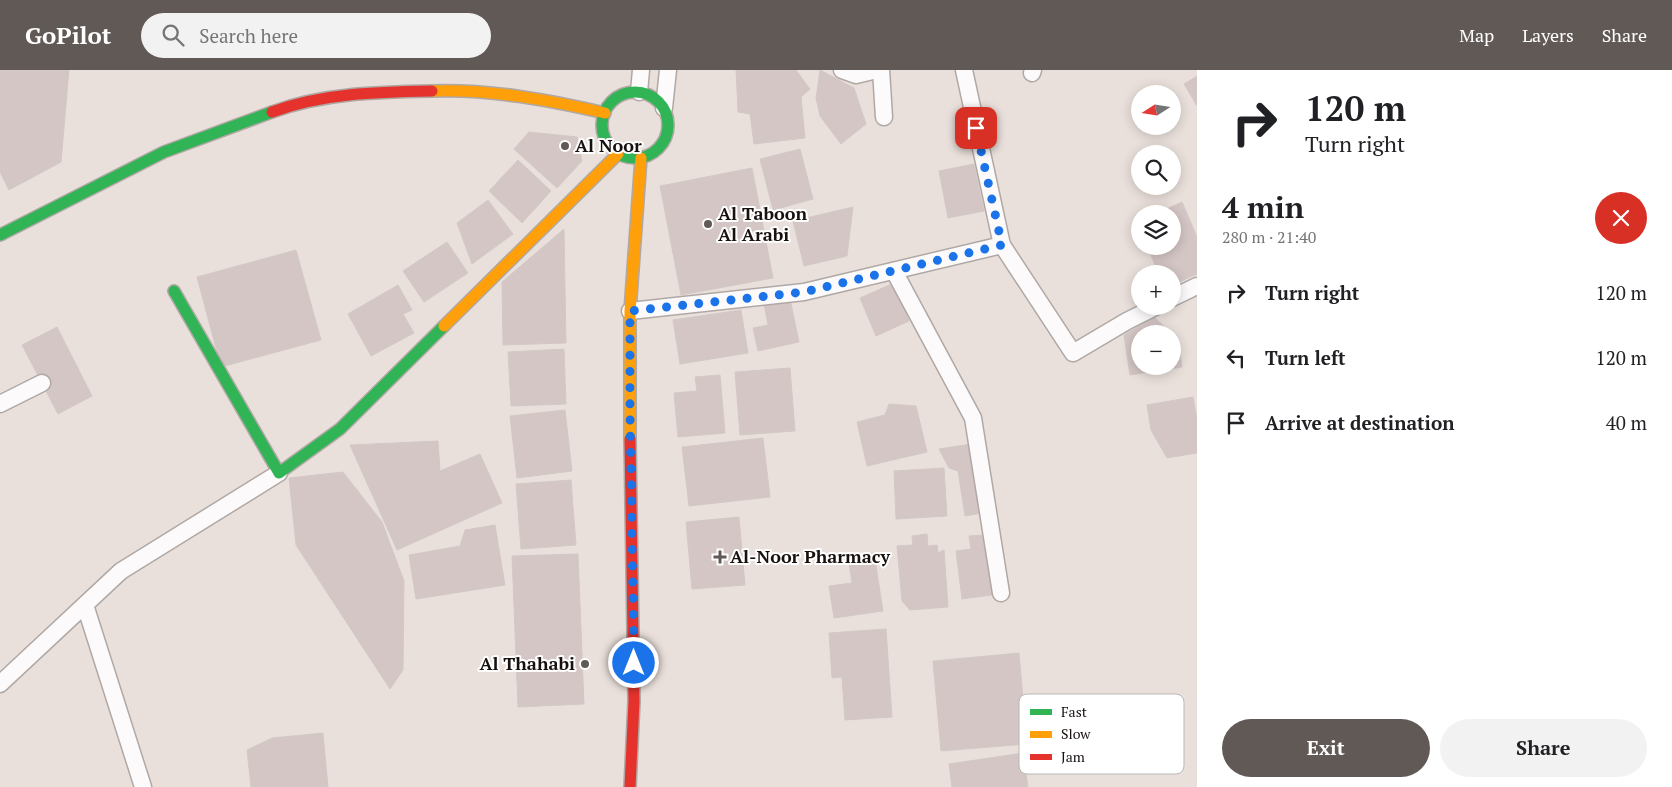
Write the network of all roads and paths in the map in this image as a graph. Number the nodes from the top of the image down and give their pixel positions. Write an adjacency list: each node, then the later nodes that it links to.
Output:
1 (641, 70): 7 (street)
2 (668, 70): 8 (street)
3 (842, 70): 4 (street)
4 (877, 70)
5 (881, 70): 10 (street)
6 (964, 70): 14 (street)
7 (639, 92): 8 (street); 9 (street)
8 (664, 108): 12 (street)
9 (604, 113): 11 (street); 13 (street)
10 (884, 117)
11 (618, 154): 12 (street); 23 (street)
12 (641, 158): 19 (street)
13 (0, 235)
14 (1002, 245): 15 (street); 20 (street)
15 (894, 271): 19 (street); 24 (street)
16 (1197, 286): 18 (street)
17 (174, 291): 23 (street)
18 (1181, 294)
19 (630, 311): 28 (street)
20 (1139, 315)
21 (42, 383): 22 (street)
22 (0, 404)
23 (279, 472): 25 (street)
24 (1001, 593)
25 (85, 605): 26 (street); 27 (street)
26 (0, 684)
27 (143, 787)
28 (630, 787)

